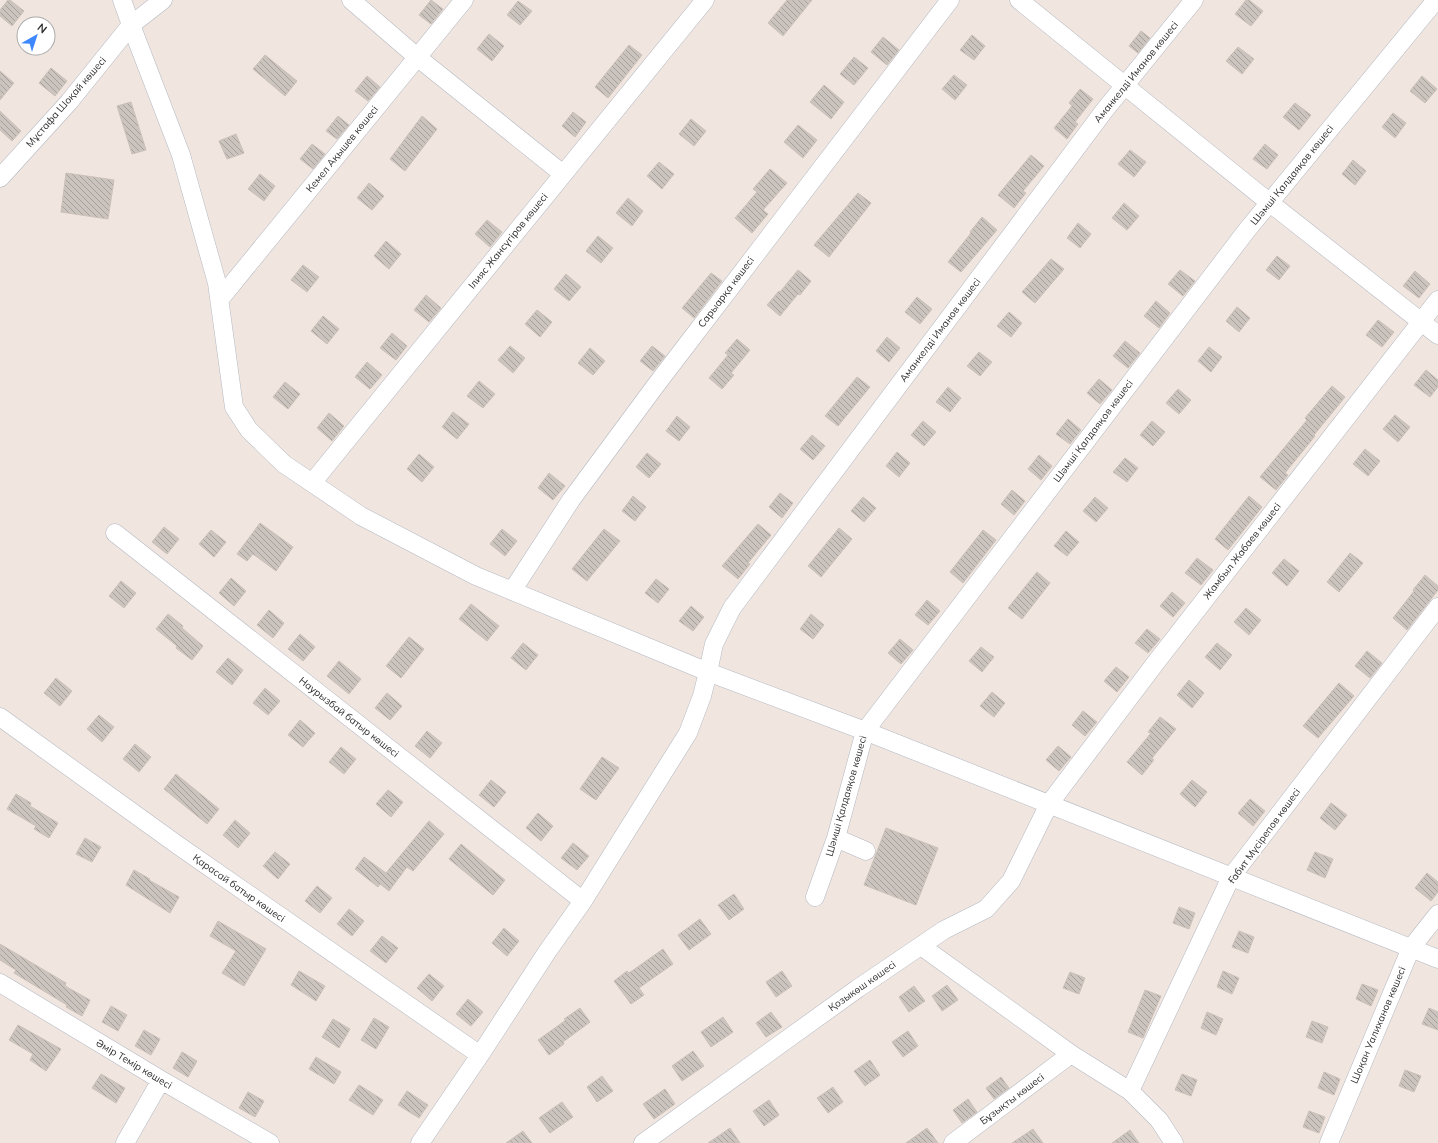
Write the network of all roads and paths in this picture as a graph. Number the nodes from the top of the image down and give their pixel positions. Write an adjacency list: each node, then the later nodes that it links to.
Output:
1 (122, 0): 10 (street)
2 (163, 0): 10 (street, Мұстафа Шоқай көшесі)
3 (351, 0): 11 (street)
4 (464, 0): 11 (street, Кемел Ақышев көшесі)
5 (705, 0): 13 (street, Ілияс Жансүгіров көшесі)
6 (950, 0): 22 (street, Сарыарқа көшесі)
7 (1019, 0): 12 (street)
8 (1194, 0): 12 (street, Аманкелді Иманов көшесі)
9 (1436, 0): 15 (street, Шәмші Қалдаяқов көшесі)
10 (131, 25): 14 (street, Мұстафа Шоқай көшесі); 16 (street)
11 (417, 57): 13 (street); 16 (street, Кемел Ақышев көшесі)
12 (1125, 85): 15 (street); 24 (street, Аманкелді Иманов көшесі)
13 (563, 174): 20 (street, Ілияс Жансүгіров көшесі)
14 (0, 178)
15 (1270, 203): 18 (street); 26 (street, Шәмші Қалдаяқов көшесі)
16 (220, 299): 20 (street)
17 (1438, 300): 18 (street, Жамбыл Жабаев көшесі)
18 (1421, 321): 19 (street); 27 (street, Жамбыл Жабаев көшесі)
19 (1438, 335)
20 (312, 483): 22 (street)
21 (115, 533): 32 (street, Наурызбай батыр көшесі)
22 (512, 591): 24 (street)
23 (1438, 607): 30 (street, Ғабит Мүсірепов көшесі)
24 (708, 672): 26 (street); 32 (street, Аманкелді Иманов көшесі)
25 (0, 717): 39 (street, Қарасай батыр көшесі)
26 (865, 731): 27 (street); 28 (street, Шәмші Қалдаяқов көшесі)
27 (1049, 804): 30 (street); 34 (street, Қозыкөш көшесі)
28 (836, 838): 29 (street); 31 (street, Шәмші Қалдаяқов көшесі)
29 (866, 851)
30 (1231, 877): 35 (street); 41 (street, Ғабит Мүсірепов көшесі)
31 (815, 897)
32 (583, 901): 39 (street, Аманкелді Иманов көшесі)
33 (1438, 914): 35 (street, Шоқан Уалиханов көшесі)
34 (921, 946): 38 (street); 45 (street, Қозыкөш көшесі)
35 (1410, 948): 36 (street); 48 (street, Шоқан Уалиханов көшесі)
36 (1438, 959)
37 (0, 983): 40 (street, Әмір Темір көшесі)
38 (1071, 1054): 41 (street); 46 (street, Бұзықты көшесі)
39 (480, 1055): 44 (street, Аманкелді Иманов көшесі)
40 (161, 1080): 42 (street); 43 (street, Әмір Темір көшесі)
41 (1130, 1091): 47 (street)
42 (124, 1143)
43 (270, 1143)
44 (420, 1143)
45 (643, 1143)
46 (952, 1143)
47 (1174, 1143)
48 (1329, 1143)

